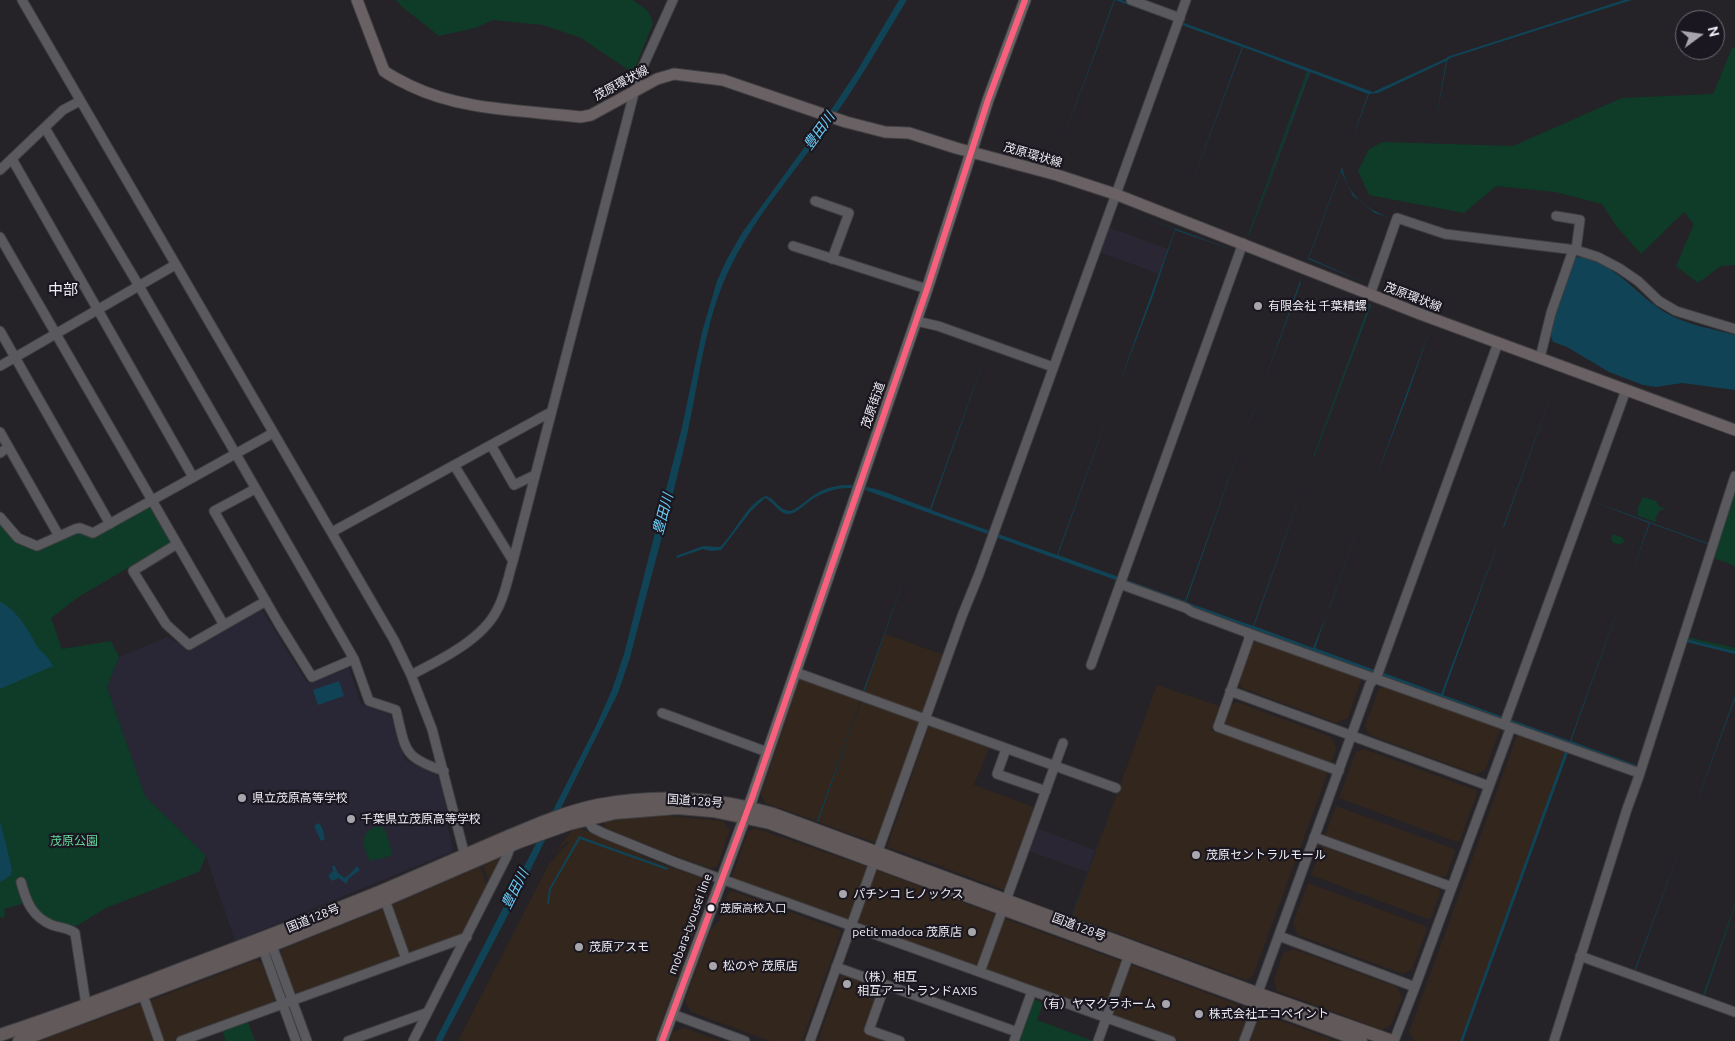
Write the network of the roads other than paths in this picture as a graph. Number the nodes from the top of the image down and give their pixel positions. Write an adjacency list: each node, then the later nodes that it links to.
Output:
1 (22, 0): 9 (street)
2 (357, 0): 8 (main road, 茂原環状線)
3 (673, 0): 8 (street)
4 (1025, 0): 11 (main road, 茂原街道)
5 (1131, 0): 7 (street)
6 (1186, 0): 7 (street)
7 (1180, 18): 14 (street)
8 (634, 93): 11 (main road, 茂原環状線); 37 (street)
9 (80, 101): 10 (street); 22 (street)
10 (45, 128): 12 (street); 23 (street)
11 (972, 152): 14 (main road, 茂原環状線); 24 (main road, 茂原街道)
12 (12, 159): 13 (street); 26 (street)
13 (0, 170)
14 (1115, 194): 18 (main road, 茂原環状線); 35 (street)
15 (815, 201): 21 (street)
16 (1556, 216): 20 (street)
17 (0, 237): 30 (street)
18 (1243, 243): 25 (main road, 茂原環状線); 57 (street)
19 (793, 246): 21 (street)
20 (1575, 250): 25 (street); 28 (street); 33 (street)
21 (832, 259): 24 (street)
22 (175, 265): 23 (street); 40 (street)
23 (139, 286): 26 (street); 44 (street)
24 (927, 289): 27 (main road, 茂原街道)
25 (1370, 295): 31 (main road, 茂原環状線)
26 (97, 310): 30 (street); 48 (street)
27 (916, 321): 35 (street); 63 (main road, 茂原街道)
28 (1735, 329)
29 (0, 332): 32 (street)
30 (56, 334): 32 (street); 50 (street)
31 (1498, 343): 33 (main road, 茂原環状線); 65 (street)
32 (15, 357): 34 (street); 52 (street)
33 (1540, 358): 36 (main road, 茂原環状線)
34 (0, 366)
35 (1053, 367): 68 (street)
36 (1626, 390): 38 (main road, 茂原環状線); 69 (street)
37 (551, 412): 41 (street); 46 (street)
38 (1735, 430)
39 (0, 432): 42 (street)
40 (273, 433): 44 (street); 53 (street)
41 (491, 445): 45 (street); 46 (street)
42 (8, 447): 43 (street); 54 (street)
43 (0, 452)
44 (236, 454): 48 (street); 49 (street)
45 (454, 465): 53 (street); 56 (street)
46 (535, 475): 56 (street)
47 (1735, 476): 77 (street)
48 (193, 477): 50 (street)
49 (255, 489): 58 (street); 61 (street)
50 (152, 501): 52 (street); 55 (street)
51 (0, 517): 54 (street)
52 (110, 524): 54 (street)
53 (332, 532): 64 (street)
54 (59, 536)
55 (177, 544): 59 (street); 59 (street)
56 (513, 562): 64 (street)
57 (1120, 584): 60 (street); 62 (street)
58 (266, 601): 59 (street); 61 (street)
59 (224, 625)
60 (1248, 633): 65 (street); 66 (street)
61 (354, 659): 75 (street)
62 (1091, 665)
63 (795, 672): 68 (street); 73 (main road, 茂原街道)
64 (411, 675): 75 (street)
65 (1374, 679): 69 (street); 70 (street)
66 (1230, 691): 70 (street); 76 (street)
67 (662, 713): 73 (street)
68 (926, 719): 72 (street); 85 (street)
69 (1508, 726): 77 (street); 78 (street)
70 (1352, 736): 76 (street); 78 (street)
71 (1063, 743): 74 (street)
72 (1006, 749): 74 (street); 80 (street)
73 (767, 752): 81 (main road, 茂原街道)
74 (1055, 767): 79 (street); 80 (street)
75 (444, 770): 86 (street)
76 (1339, 771): 83 (street)
77 (1640, 773): 97 (street)
78 (1489, 786): 89 (street)
79 (1116, 788)
80 (1046, 791): 91 (street)
81 (746, 812): 82 (highway, 国道128号); 85 (highway, 国道128号); 87 (main road, mobara-tyousei line)
82 (582, 815): 84 (highway, 国道128号); 84 (highway, 国道128号); 87 (street)
83 (1314, 837): 89 (street); 93 (street)
84 (514, 841): 86 (highway, 国道128号); 94 (street)
85 (876, 857): 91 (highway, 国道128号); 92 (street)
86 (466, 860): 90 (highway, 国道128号); 95 (highway, 国道128号)
87 (721, 879): 92 (street); 111 (main road, mobara-tyousei line)
88 (21, 882): 108 (street)
89 (1452, 887): 102 (street)
90 (385, 900): 95 (highway, 国道128号); 98 (street)
91 (1005, 904): 96 (highway, 国道128号); 100 (street)
92 (851, 926): 99 (street); 100 (street)
93 (1279, 936): 102 (street); 105 (street)
94 (467, 937): 98 (street); 110 (street)
95 (266, 944): 104 (highway, 国道128号); 106 (street); 107 (street); 108 (highway, 国道128号)
96 (1130, 951): 105 (highway, 国道128号); 112 (street)
97 (1580, 956): 109 (street); 131 (street)
98 (406, 960): 106 (street)
99 (836, 967): 101 (street); 124 (street)
100 (980, 972): 103 (street)
101 (885, 985): 114 (street); 125 (street)
102 (1416, 988): 130 (street)
103 (1032, 991): 112 (street); 114 (street)
104 (143, 995): 108 (highway, 国道128号); 117 (street)
105 (1258, 999): 128 (street); 129 (highway, 国道128号); 130 (highway, 国道128号)
106 (292, 1001): 107 (street); 120 (street)
107 (282, 1004): 118 (street); 119 (street)
108 (87, 1010): 113 (highway, 国道128号); 116 (highway, 国道128号)
109 (1735, 1012)
110 (426, 1013): 121 (street); 122 (street)
111 (672, 1014): 115 (street); 123 (main road, mobara-tyousei line)
112 (1106, 1018): 126 (street); 127 (street)
113 (0, 1035)
114 (1016, 1037)
115 (740, 1040)
116 (19, 1041)
117 (158, 1041)
118 (182, 1041)
119 (296, 1041)
120 (307, 1041)
121 (348, 1041)
122 (412, 1041)
123 (662, 1041)
124 (810, 1041)
125 (900, 1041)
126 (1098, 1041)
127 (1170, 1041)
128 (1244, 1041)
129 (1361, 1041)
130 (1393, 1041)
131 (1554, 1041)

